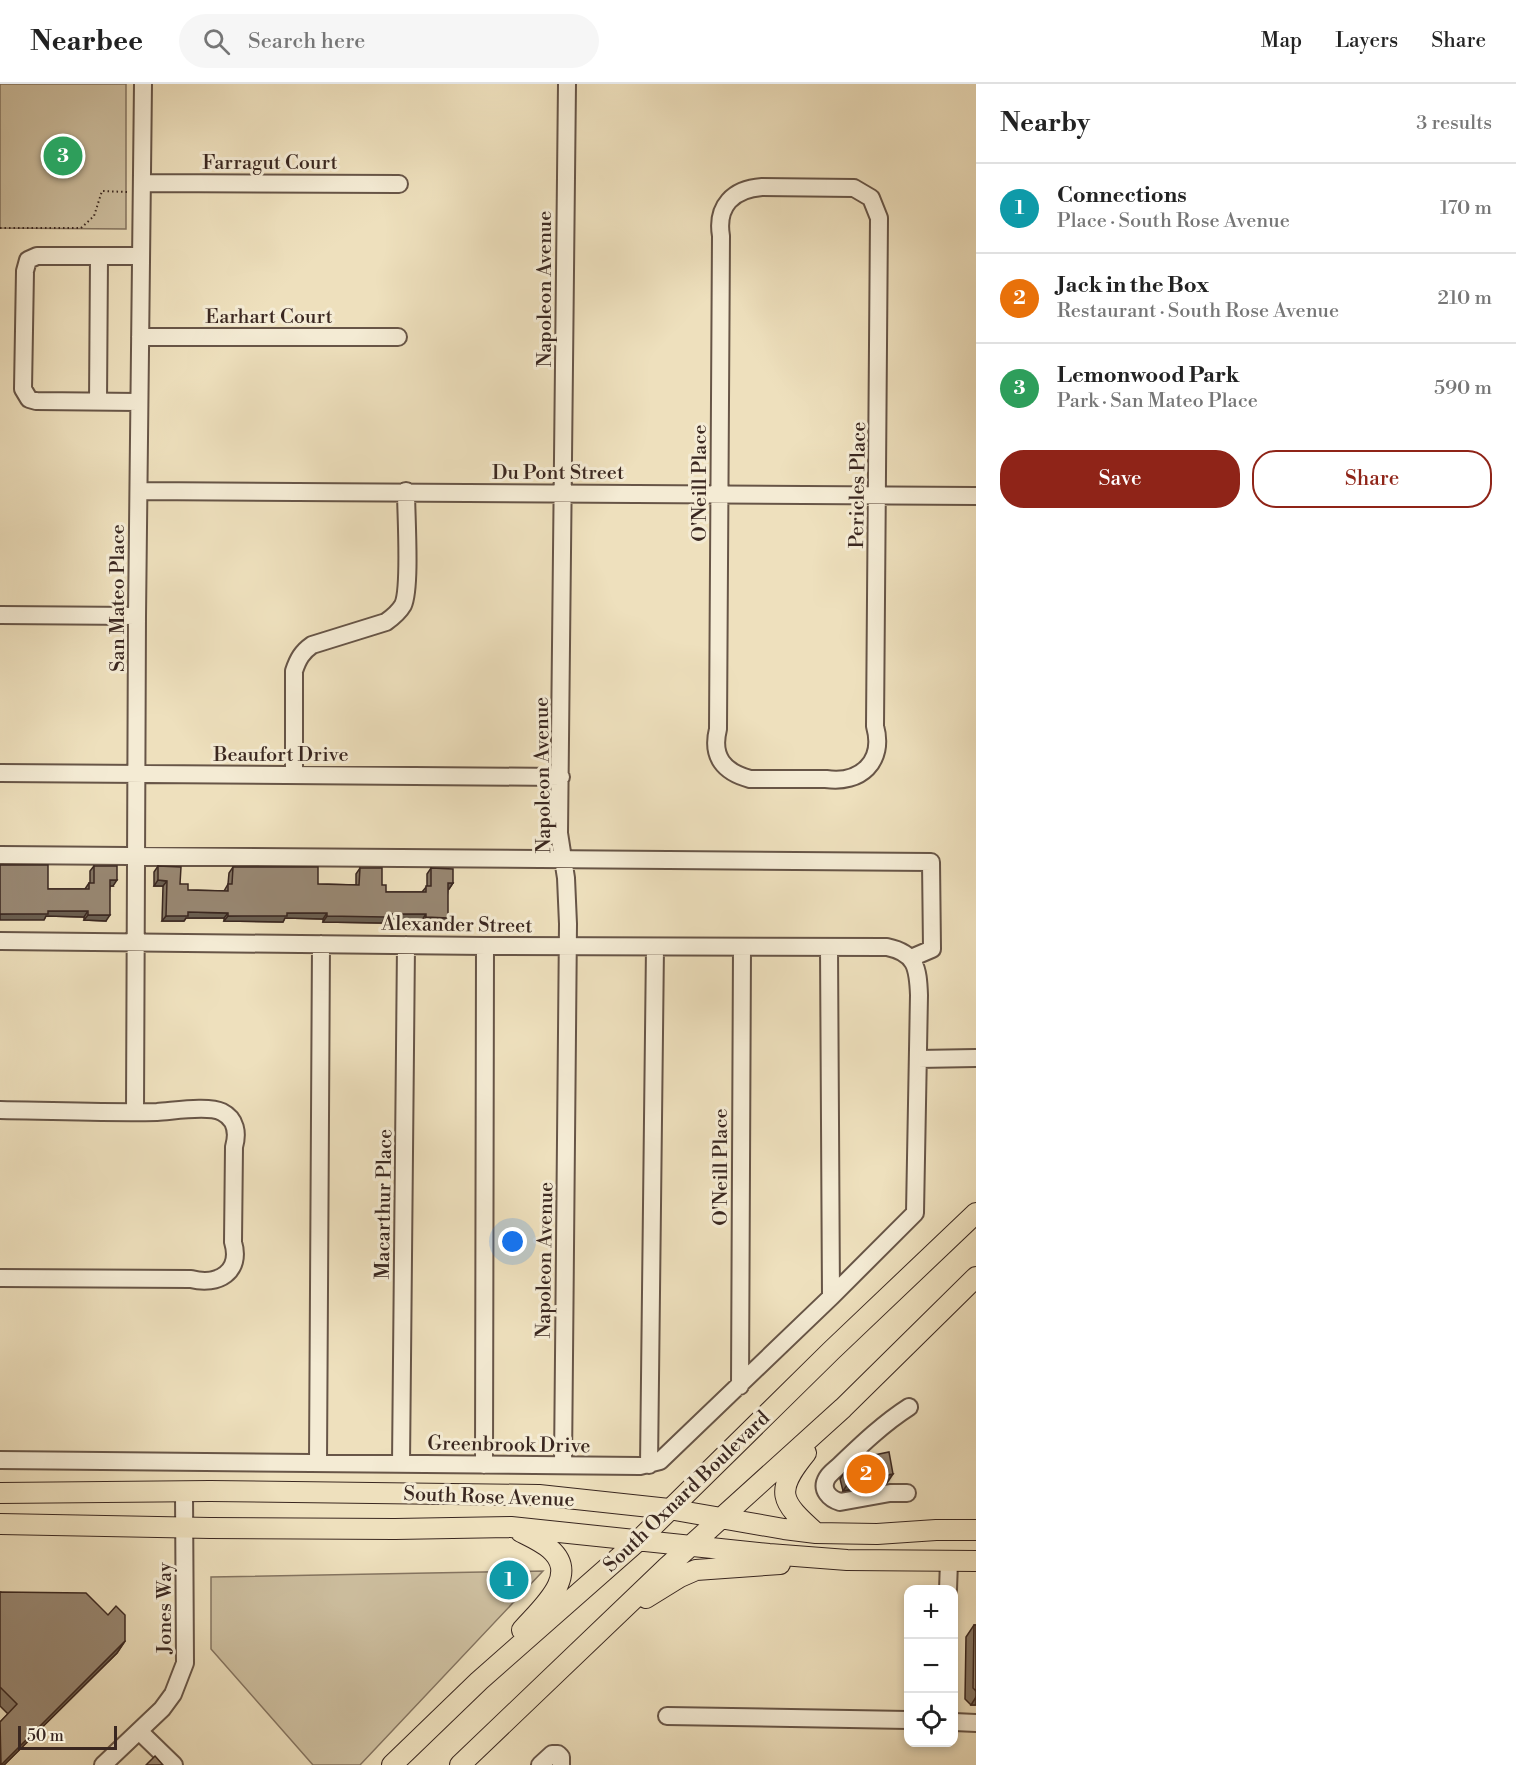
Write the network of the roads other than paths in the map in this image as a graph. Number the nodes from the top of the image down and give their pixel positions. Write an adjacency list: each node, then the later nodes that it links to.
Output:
1 (143, 84): 4 (street, San Mateo Place)
2 (567, 84): 14 (street, Napoleon Avenue)
3 (399, 183): 4 (street, Farragut Court)
4 (142, 188): 6 (street, San Mateo Place)
5 (871, 198): 15 (street, O'Neill Place); 16 (street, Pericles Place)
6 (140, 256): 7 (street); 8 (street, San Mateo Place)
7 (99, 257): 10 (street); 10 (street)
8 (140, 337): 9 (street, Earhart Court); 11 (street, San Mateo Place)
9 (398, 338)
10 (98, 402): 11 (street)
11 (139, 402): 12 (street, San Mateo Place)
12 (139, 490): 13 (street, Du Pont Street); 19 (street, San Mateo Place)
13 (406, 491): 14 (street, Du Pont Street); 23 (street)
14 (563, 493): 15 (street, Du Pont Street); 24 (street, Napoleon Avenue)
15 (720, 494): 16 (street, Du Pont Street); 20 (street, O'Neill Place)
16 (878, 495): 17 (street, Du Pont Street); 20 (street, Pericles Place)
17 (976, 496)
18 (0, 615): 19 (street)
19 (137, 616): 22 (street, San Mateo Place)
20 (865, 771)
21 (0, 773): 22 (street, Beaufort Drive)
22 (138, 774): 23 (street, Beaufort Drive); 26 (street, San Mateo Place)
23 (294, 775): 24 (street, Beaufort Drive)
24 (561, 777): 27 (street, Napoleon Avenue)
25 (0, 855): 26 (street)
26 (137, 856): 27 (street); 29 (street, San Mateo Place)
27 (564, 860): 33 (street, Napoleon Avenue); 37 (street)
28 (0, 941): 29 (street, Alexander Street)
29 (136, 943): 30 (street, Alexander Street); 41 (street, San Mateo Place)
30 (321, 944): 31 (street, Alexander Street); 52 (street)
31 (406, 945): 32 (street, Alexander Street); 53 (street, Macarthur Place)
32 (485, 946): 33 (street, Alexander Street); 54 (street)
33 (568, 946): 34 (street, Alexander Street); 55 (street, Napoleon Avenue)
34 (655, 947): 36 (street, Alexander Street); 56 (street)
35 (829, 947): 36 (street, Alexander Street); 37 (street, Alexander Street); 46 (street)
36 (742, 948): 48 (street, O'Neill Place)
37 (911, 958): 39 (street)
38 (976, 1058): 39 (street)
39 (918, 1059): 46 (street)
40 (0, 1110): 41 (street)
41 (135, 1112): 44 (street)
42 (976, 1213): 60 (main road, South Oxnard Boulevard)
43 (976, 1277): 47 (main road)
44 (0, 1278)
45 (976, 1291): 47 (main road)
46 (831, 1297): 48 (street)
47 (915, 1337): 50 (main road)
48 (740, 1386): 56 (street)
49 (909, 1407): 59 (street)
50 (843, 1408): 61 (main road); 66 (main road)
51 (0, 1460): 52 (street, Greenbrook Drive)
52 (318, 1463): 53 (street, Greenbrook Drive)
53 (401, 1464): 54 (street, Greenbrook Drive)
54 (483, 1465): 55 (street, Greenbrook Drive)
55 (563, 1465): 56 (street, Greenbrook Drive)
56 (649, 1465)
57 (0, 1493): 58 (main road, South Rose Avenue)
58 (184, 1493): 60 (main road, South Rose Avenue); 63 (street, Jones Way)
59 (908, 1493)
60 (669, 1509): 61 (main road, South Rose Avenue); 67 (main road, South Oxnard Boulevard)
61 (720, 1519): 66 (main road, South Rose Avenue); 68 (main road)
62 (0, 1524): 63 (main road, South Rose Avenue)
63 (185, 1527): 64 (main road, South Rose Avenue); 79 (street, Jones Way)
64 (511, 1527): 67 (main road, South Rose Avenue); 74 (main road)
65 (976, 1530): 66 (main road, South Rose Avenue)
66 (816, 1533)
67 (639, 1540): 68 (main road, South Rose Avenue); 74 (main road, South Oxnard Boulevard)
68 (692, 1545): 69 (main road, South Rose Avenue); 73 (main road)
69 (847, 1560): 70 (main road, South Rose Avenue); 73 (main road)
70 (949, 1561): 71 (main road, South Rose Avenue); 72 (street)
71 (976, 1562)
72 (948, 1585)
73 (614, 1619): 83 (main road)
74 (479, 1681): 82 (main road, South Oxnard Boulevard)
75 (668, 1716): 76 (street)
76 (904, 1720)
77 (958, 1722): 78 (street)
78 (976, 1723)
79 (139, 1731): 80 (street, Jones Way); 81 (street)
80 (103, 1765)
81 (174, 1765)
82 (392, 1765)
83 (460, 1765)
84 (540, 1765): 85 (street)
85 (561, 1765)

